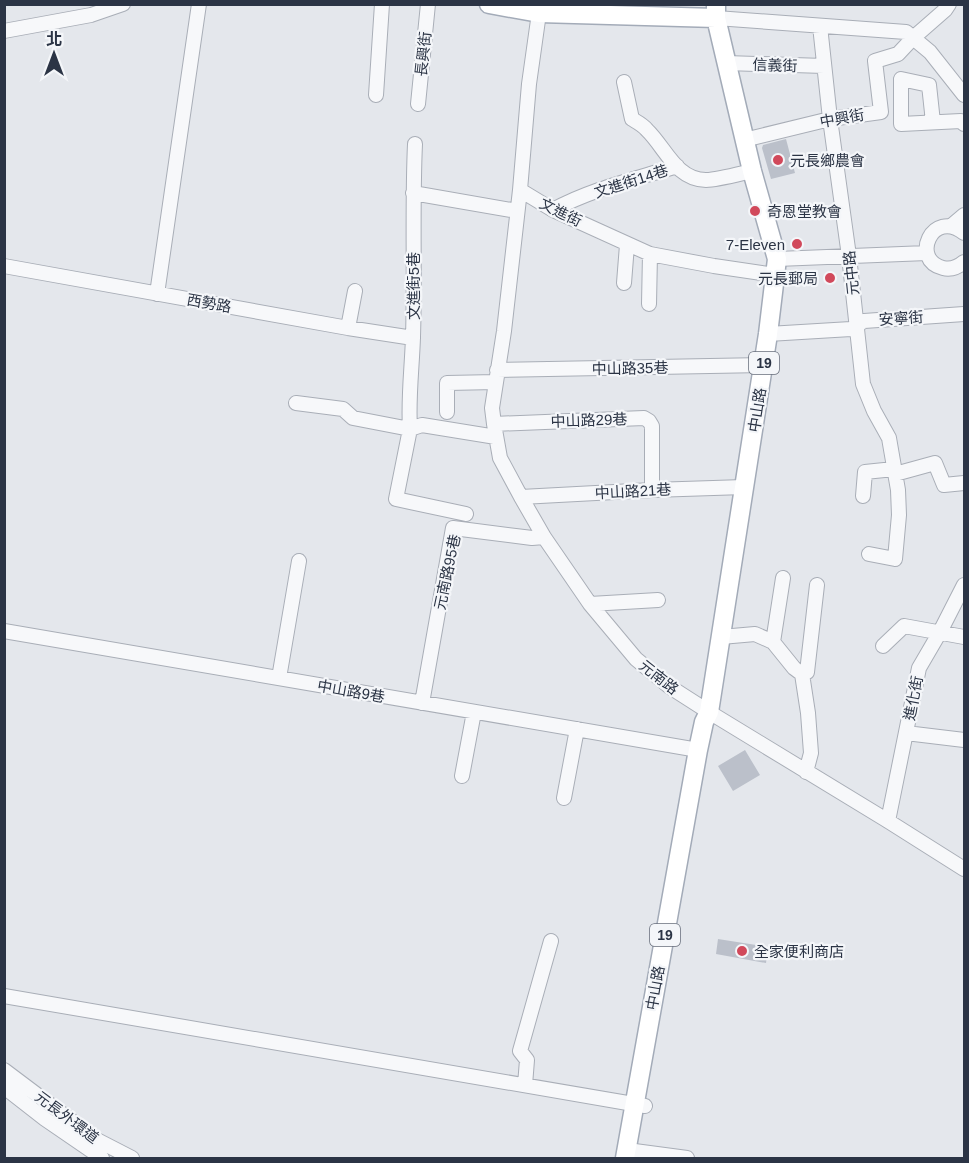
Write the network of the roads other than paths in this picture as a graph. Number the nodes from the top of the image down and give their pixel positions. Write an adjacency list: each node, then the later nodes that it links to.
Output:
1 (123, 4): 11 (street)
2 (200, 4): 42 (street)
3 (382, 4): 17 (street)
4 (428, 4): 18 (street, 長興街)
5 (489, 4): 9 (main road)
6 (949, 4): 12 (street, 中興街)
7 (652, 10): 8 (main road); 9 (main road)
8 (716, 11): 10 (street); 13 (main road, 中山路 / 19)
9 (539, 13): 26 (street)
10 (820, 26): 12 (street); 14 (street, 元中路)
11 (4, 31)
12 (913, 38): 16 (street); 19 (street, 中興街)
13 (726, 63): 14 (street, 信義街); 22 (main road, 中山路 / 19)
14 (824, 66): 19 (street, 元中路)
15 (624, 82): 24 (street)
16 (964, 94)
17 (376, 95)
18 (418, 104)
19 (830, 119): 22 (street, 中興街); 36 (street, 元中路)
20 (933, 122): 21 (street)
21 (964, 124)
22 (744, 140): 25 (main road, 中山路 / 19)
23 (415, 144): 27 (street, 文進街5巷)
24 (677, 166): 25 (street); 29 (street, 文進街14巷)
25 (752, 171): 39 (main road, 中山路 / 19)
26 (520, 190): 28 (street); 29 (street, 文進街)
27 (413, 193): 28 (street); 48 (street, 文進街5巷)
28 (517, 210): 50 (street)
29 (553, 210): 33 (street, 文進街)
30 (964, 215): 31 (street)
31 (951, 226): 32 (street); 34 (street)
32 (964, 232)
33 (627, 244): 35 (street, 文進街); 40 (street)
34 (927, 253): 36 (street, 文進街); 37 (street)
35 (650, 254): 39 (street, 文進街); 43 (street)
36 (849, 256): 39 (street, 文進街); 45 (street, 元中路)
37 (964, 262)
38 (4, 266): 42 (street, 西勢路)
39 (776, 267): 47 (main road, 中山路 / 19)
40 (624, 284)
41 (355, 291): 46 (street)
42 (157, 294): 46 (street, 西勢路)
43 (649, 304)
44 (964, 314): 45 (street, 安寧街)
45 (856, 325): 47 (street, 安寧街); 55 (street, 元中路)
46 (348, 328): 48 (street, 西勢路)
47 (768, 334): 49 (main road, 中山路 / 19)
48 (413, 338): 53 (street, 文進街5巷)
49 (764, 365): 50 (street, 中山路35巷); 57 (main road, 中山路 / 19)
50 (496, 376): 52 (street, 中山路35巷); 54 (street, 元南路)
51 (296, 403): 53 (street)
52 (447, 412)
53 (410, 429): 54 (street); 61 (street, 文進街5巷)
54 (495, 431): 58 (street, 中山路29巷); 60 (street, 元南路)
55 (895, 471): 56 (street); 59 (street); 64 (street, 元中路)
56 (964, 483)
57 (744, 487): 58 (street, 中山路21巷); 73 (main road, 中山路 / 19)
58 (652, 490): 60 (street, 中山路21巷)
59 (863, 496)
60 (521, 497): 63 (street, 元南路)
61 (466, 514)
62 (446, 520): 79 (street)
63 (544, 537): 70 (street, 元南路); 79 (street, 元南路95巷)
64 (869, 554)
65 (299, 561): 78 (street)
66 (783, 578): 75 (street)
67 (817, 585): 77 (street)
68 (964, 585): 72 (street, 進化街)
69 (658, 600): 70 (street)
70 (590, 604): 81 (street, 元南路)
71 (4, 631): 78 (street, 中山路9巷)
72 (940, 632): 74 (street); 76 (street); 83 (street, 進化街)
73 (721, 637): 75 (street); 81 (main road, 中山路 / 19)
74 (964, 637)
75 (773, 642): 77 (street)
76 (883, 646)
77 (802, 674): 86 (street)
78 (279, 678): 79 (street, 中山路9巷)
79 (418, 702): 80 (street, 中山路9巷)
80 (474, 712): 82 (street, 中山路9巷); 87 (street)
81 (709, 712): 85 (main road, 中山路 / 19); 86 (street, 元南路); 96 (main road, 中山路 / 19)
82 (577, 729): 85 (street, 中山路9巷); 88 (street)
83 (906, 733): 84 (street); 89 (street, 進化街)
84 (964, 740)
85 (698, 750): 96 (main road, 中山路 / 19)
86 (806, 772): 89 (street, 元南路)
87 (462, 776)
88 (564, 798)
89 (888, 821): 90 (street, 元南路)
90 (964, 869)
91 (551, 941): 94 (street)
92 (4, 996): 94 (street)
93 (4, 1070): 99 (street, 元長外環道)
94 (525, 1085): 96 (street)
95 (4, 1087): 98 (street, 元長外環道)
96 (640, 1105): 97 (main road, 中山路 / 19)
97 (632, 1154): 100 (street)
98 (102, 1158)
99 (132, 1158)
100 (687, 1158)

